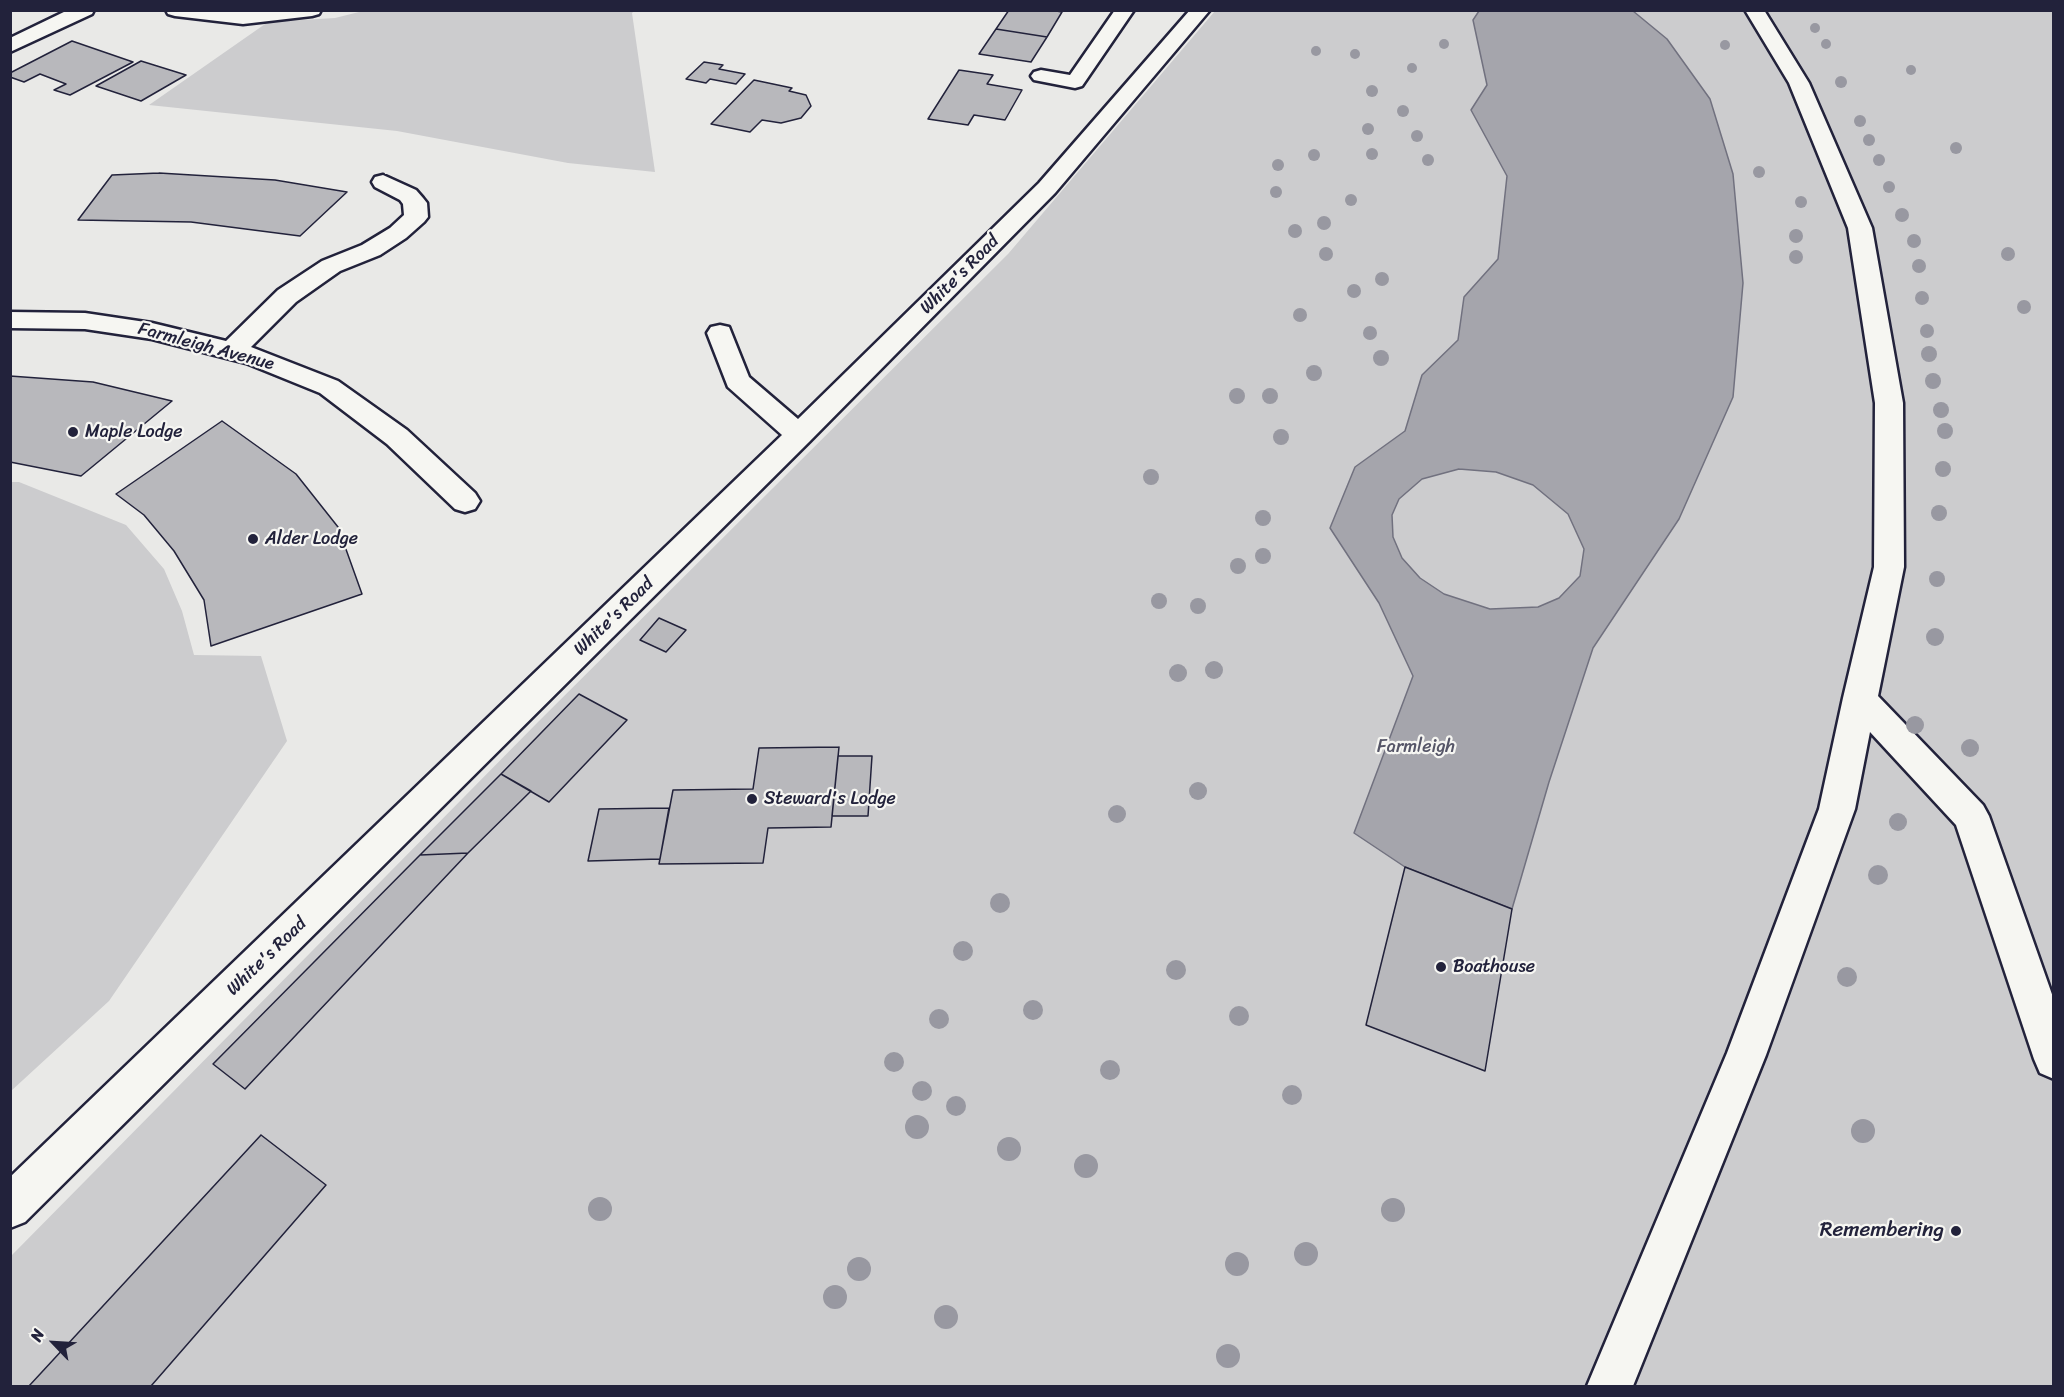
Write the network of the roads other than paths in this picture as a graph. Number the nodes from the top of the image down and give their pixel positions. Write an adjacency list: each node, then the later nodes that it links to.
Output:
1 (85, 10): 7 (street)
2 (175, 10): 3 (street)
3 (312, 10)
4 (1125, 10): 8 (street)
5 (1201, 10): 13 (street, White's Road)
6 (1754, 10): 15 (street)
7 (10, 46)
8 (1041, 76)
9 (383, 182): 12 (street)
10 (10, 320): 12 (street, Farmleigh Avenue)
11 (720, 333): 13 (street)
12 (232, 350): 14 (street, Farmleigh Avenue)
13 (799, 435): 17 (street, White's Road)
14 (465, 501)
15 (1859, 698): 16 (street); 18 (street)
16 (2054, 1059)
17 (10, 1207)
18 (1610, 1386)

